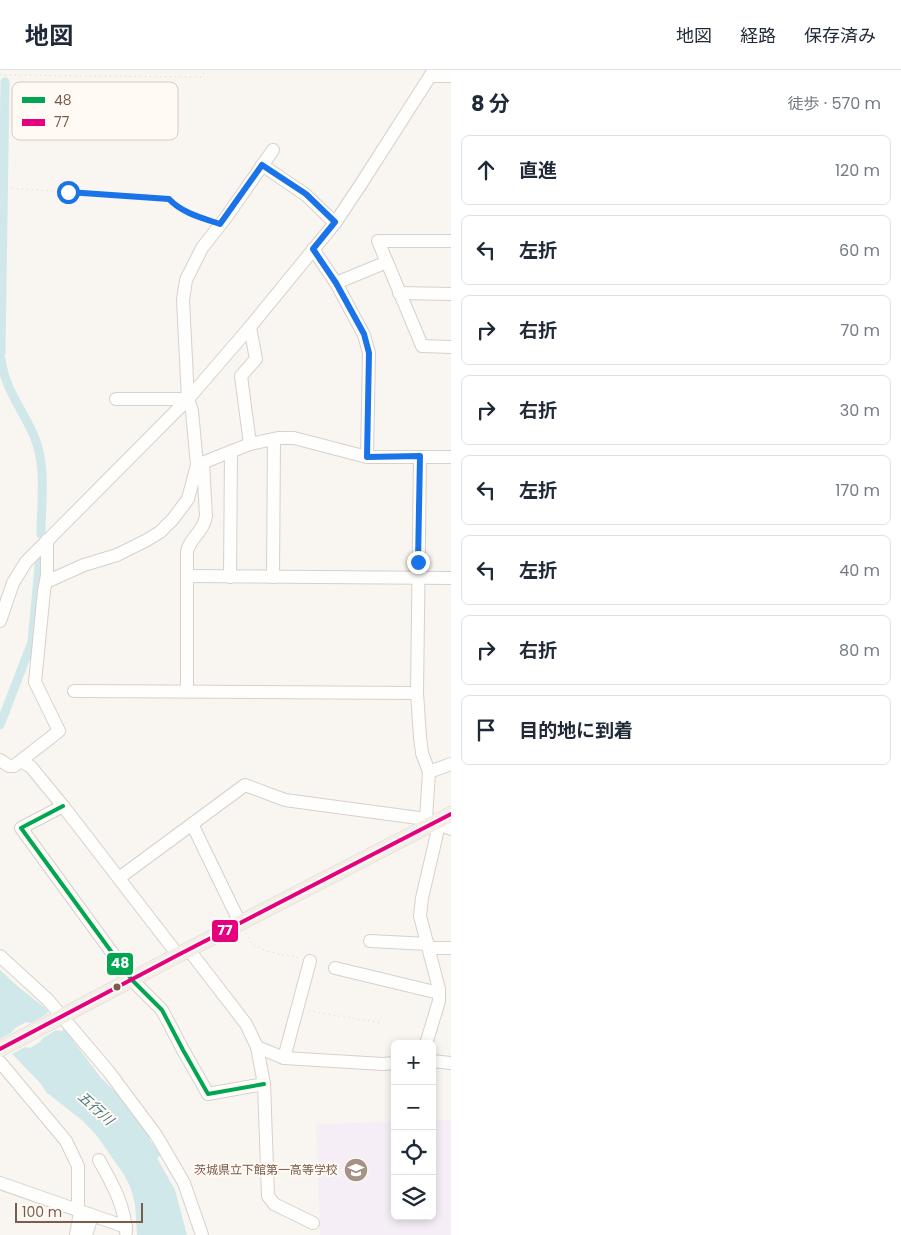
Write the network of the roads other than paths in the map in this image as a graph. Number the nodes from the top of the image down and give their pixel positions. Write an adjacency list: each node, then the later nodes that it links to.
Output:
1 (432, 73): 2 (street); 5 (street)
2 (451, 76)
3 (273, 150): 4 (street)
4 (262, 165): 5 (street); 15 (street)
5 (335, 222): 7 (street)
6 (451, 241): 8 (street)
7 (313, 249): 9 (street); 12 (street)
8 (387, 262): 9 (street); 10 (street)
9 (336, 283): 20 (street)
10 (399, 293): 11 (street); 13 (street)
11 (451, 294)
12 (250, 327): 15 (street); 17 (street)
13 (451, 347)
14 (116, 399): 15 (street)
15 (188, 399): 22 (street); 23 (street)
16 (274, 439): 17 (street); 20 (street); 26 (street)
17 (250, 444): 18 (street)
18 (231, 452): 22 (street); 25 (street)
19 (420, 456): 20 (street); 21 (street); 28 (street)
20 (367, 457)
21 (451, 457)
22 (200, 464): 24 (street); 29 (street)
23 (47, 540): 29 (street); 30 (street)
24 (187, 576): 25 (street); 33 (street)
25 (230, 576): 26 (street)
26 (273, 577): 28 (street)
27 (451, 578): 28 (street)
28 (418, 579): 34 (street)
29 (46, 582): 36 (street)
30 (3, 601): 31 (street)
31 (0, 621)
32 (74, 691): 33 (street)
33 (187, 691): 34 (street)
34 (417, 693): 38 (street)
35 (0, 760): 36 (street)
36 (20, 761): 39 (street)
37 (451, 764): 38 (street)
38 (429, 772): 42 (street)
39 (63, 806): 43 (street); 52 (street)
40 (451, 814): 42 (main road)
41 (192, 824): 42 (street); 43 (street); 44 (street)
42 (438, 824): 44 (main road); 46 (street)
43 (119, 878): 48 (street)
44 (240, 923): 48 (main road)
45 (370, 941): 46 (street)
46 (429, 946): 47 (street); 53 (street)
47 (451, 948)
48 (183, 952): 52 (main road); 56 (street)
49 (0, 956): 54 (street)
50 (310, 960): 58 (street)
51 (335, 968): 53 (street)
52 (132, 980): 54 (main road); 63 (street)
53 (439, 993): 55 (street)
54 (61, 1017): 57 (main road); 72 (street)
55 (427, 1040)
56 (257, 1047): 58 (street); 63 (street)
57 (0, 1049)
58 (284, 1058): 61 (street)
59 (436, 1061): 62 (street)
60 (0, 1062): 66 (street)
61 (391, 1063)
62 (451, 1063)
63 (264, 1084): 68 (street)
64 (100, 1160): 69 (street)
65 (0, 1183): 66 (street)
66 (79, 1211): 67 (street); 70 (street)
67 (92, 1216): 69 (street); 71 (street)
68 (313, 1224)
69 (126, 1231)
70 (76, 1235)
71 (86, 1235)
72 (202, 1235)

